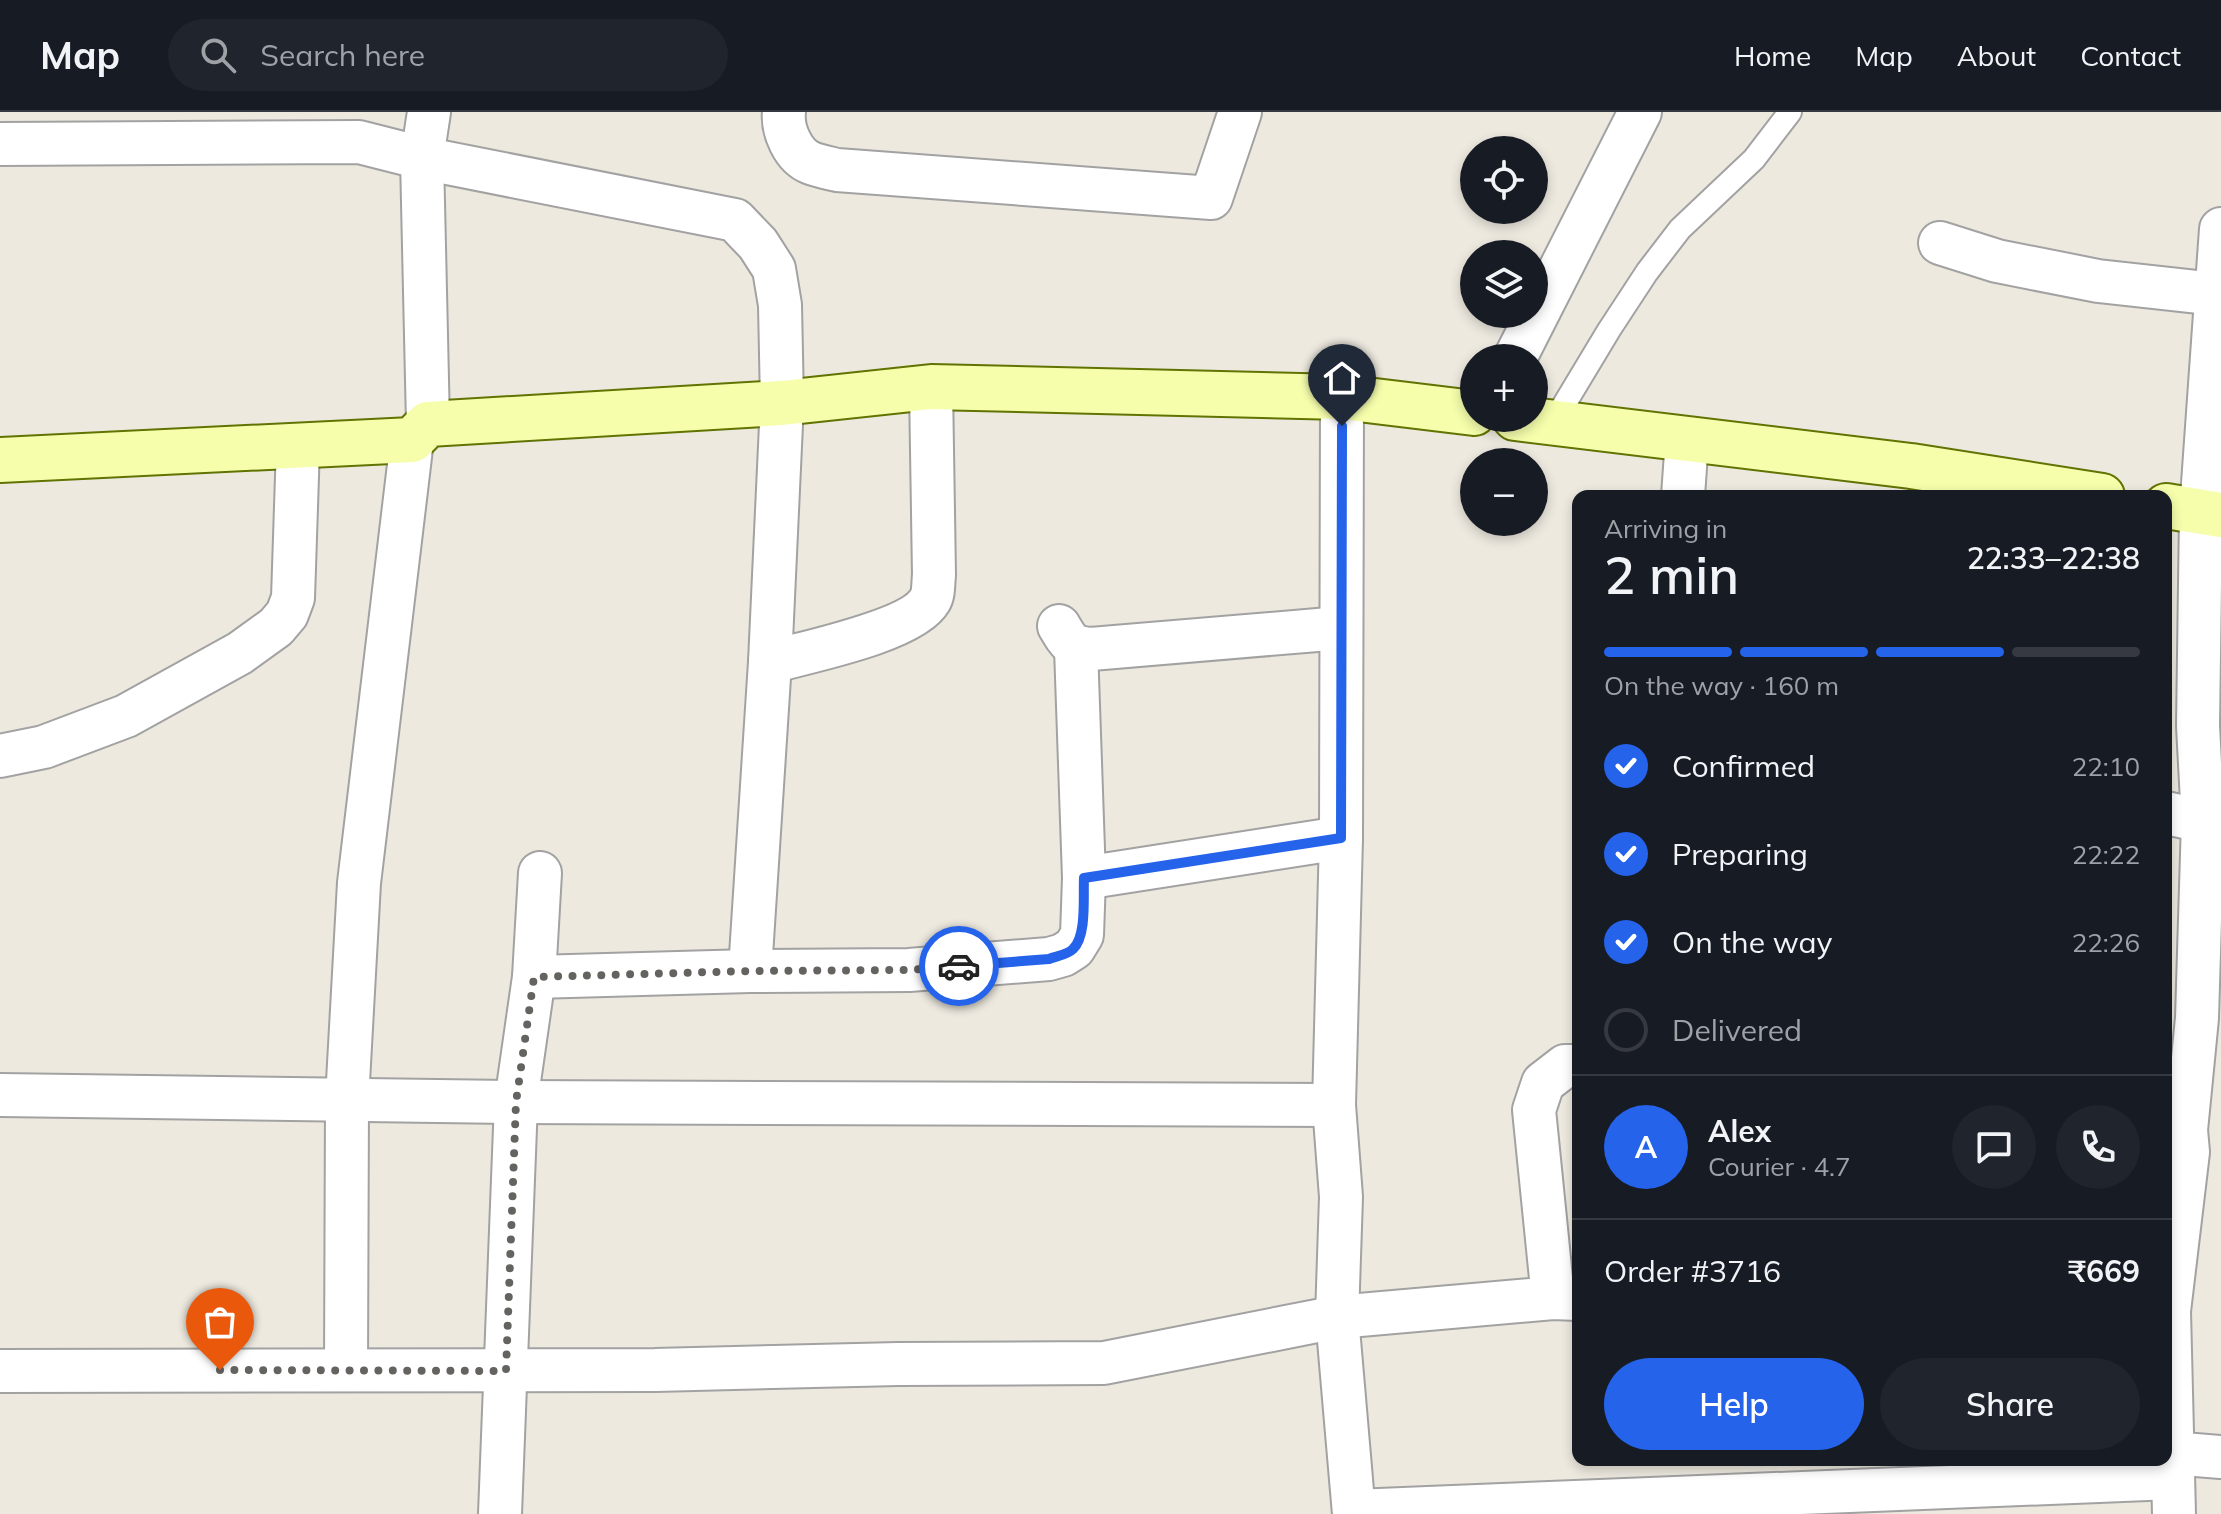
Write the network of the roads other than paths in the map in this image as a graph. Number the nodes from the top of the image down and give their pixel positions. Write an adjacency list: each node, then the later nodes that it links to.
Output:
1 (429, 112): 7 (street)
2 (784, 112): 3 (street)
3 (1240, 112)
4 (1640, 112): 11 (street)
5 (1790, 112): 15 (lane)
6 (0, 144): 7 (street)
7 (422, 158): 14 (street); 18 (street)
8 (2221, 229): 10 (street)
9 (1940, 243): 10 (street)
10 (2216, 294): 24 (street)
11 (1522, 344)
12 (931, 387): 13 (street); 14 (street); 26 (street)
13 (1342, 397): 16 (street); 25 (street)
14 (782, 403): 18 (street); 26 (street)
15 (1548, 403)
16 (1460, 411)
17 (1548, 422): 19 (street)
18 (420, 432): 20 (street); 38 (street)
19 (1687, 439): 22 (street); 23 (street)
20 (298, 446): 21 (street); 28 (street)
21 (0, 460)
22 (1683, 490)
23 (2064, 490)
24 (2196, 511): 27 (street)
25 (1341, 628): 30 (street); 32 (street)
26 (770, 662): 33 (street)
27 (2182, 724): 29 (street)
28 (0, 756)
29 (2198, 808): 36 (street)
30 (1341, 838): 32 (street); 40 (street)
31 (540, 873): 34 (street)
32 (1084, 878): 33 (street)
33 (750, 971): 34 (street)
34 (534, 977): 39 (street)
35 (1572, 1066): 43 (street)
36 (2179, 1074): 41 (street)
37 (0, 1095): 38 (street)
38 (347, 1100): 39 (street); 45 (street)
39 (516, 1102): 40 (street); 47 (street)
40 (1334, 1105): 44 (street)
41 (2205, 1154): 42 (street)
42 (2172, 1294)
43 (1566, 1298): 44 (street)
44 (1337, 1317): 47 (street); 50 (street)
45 (346, 1370): 46 (street); 47 (street)
46 (0, 1371)
47 (506, 1371): 51 (street)
48 (2221, 1457): 49 (street)
49 (2172, 1481): 50 (street)
50 (1354, 1512)
51 (500, 1514)

